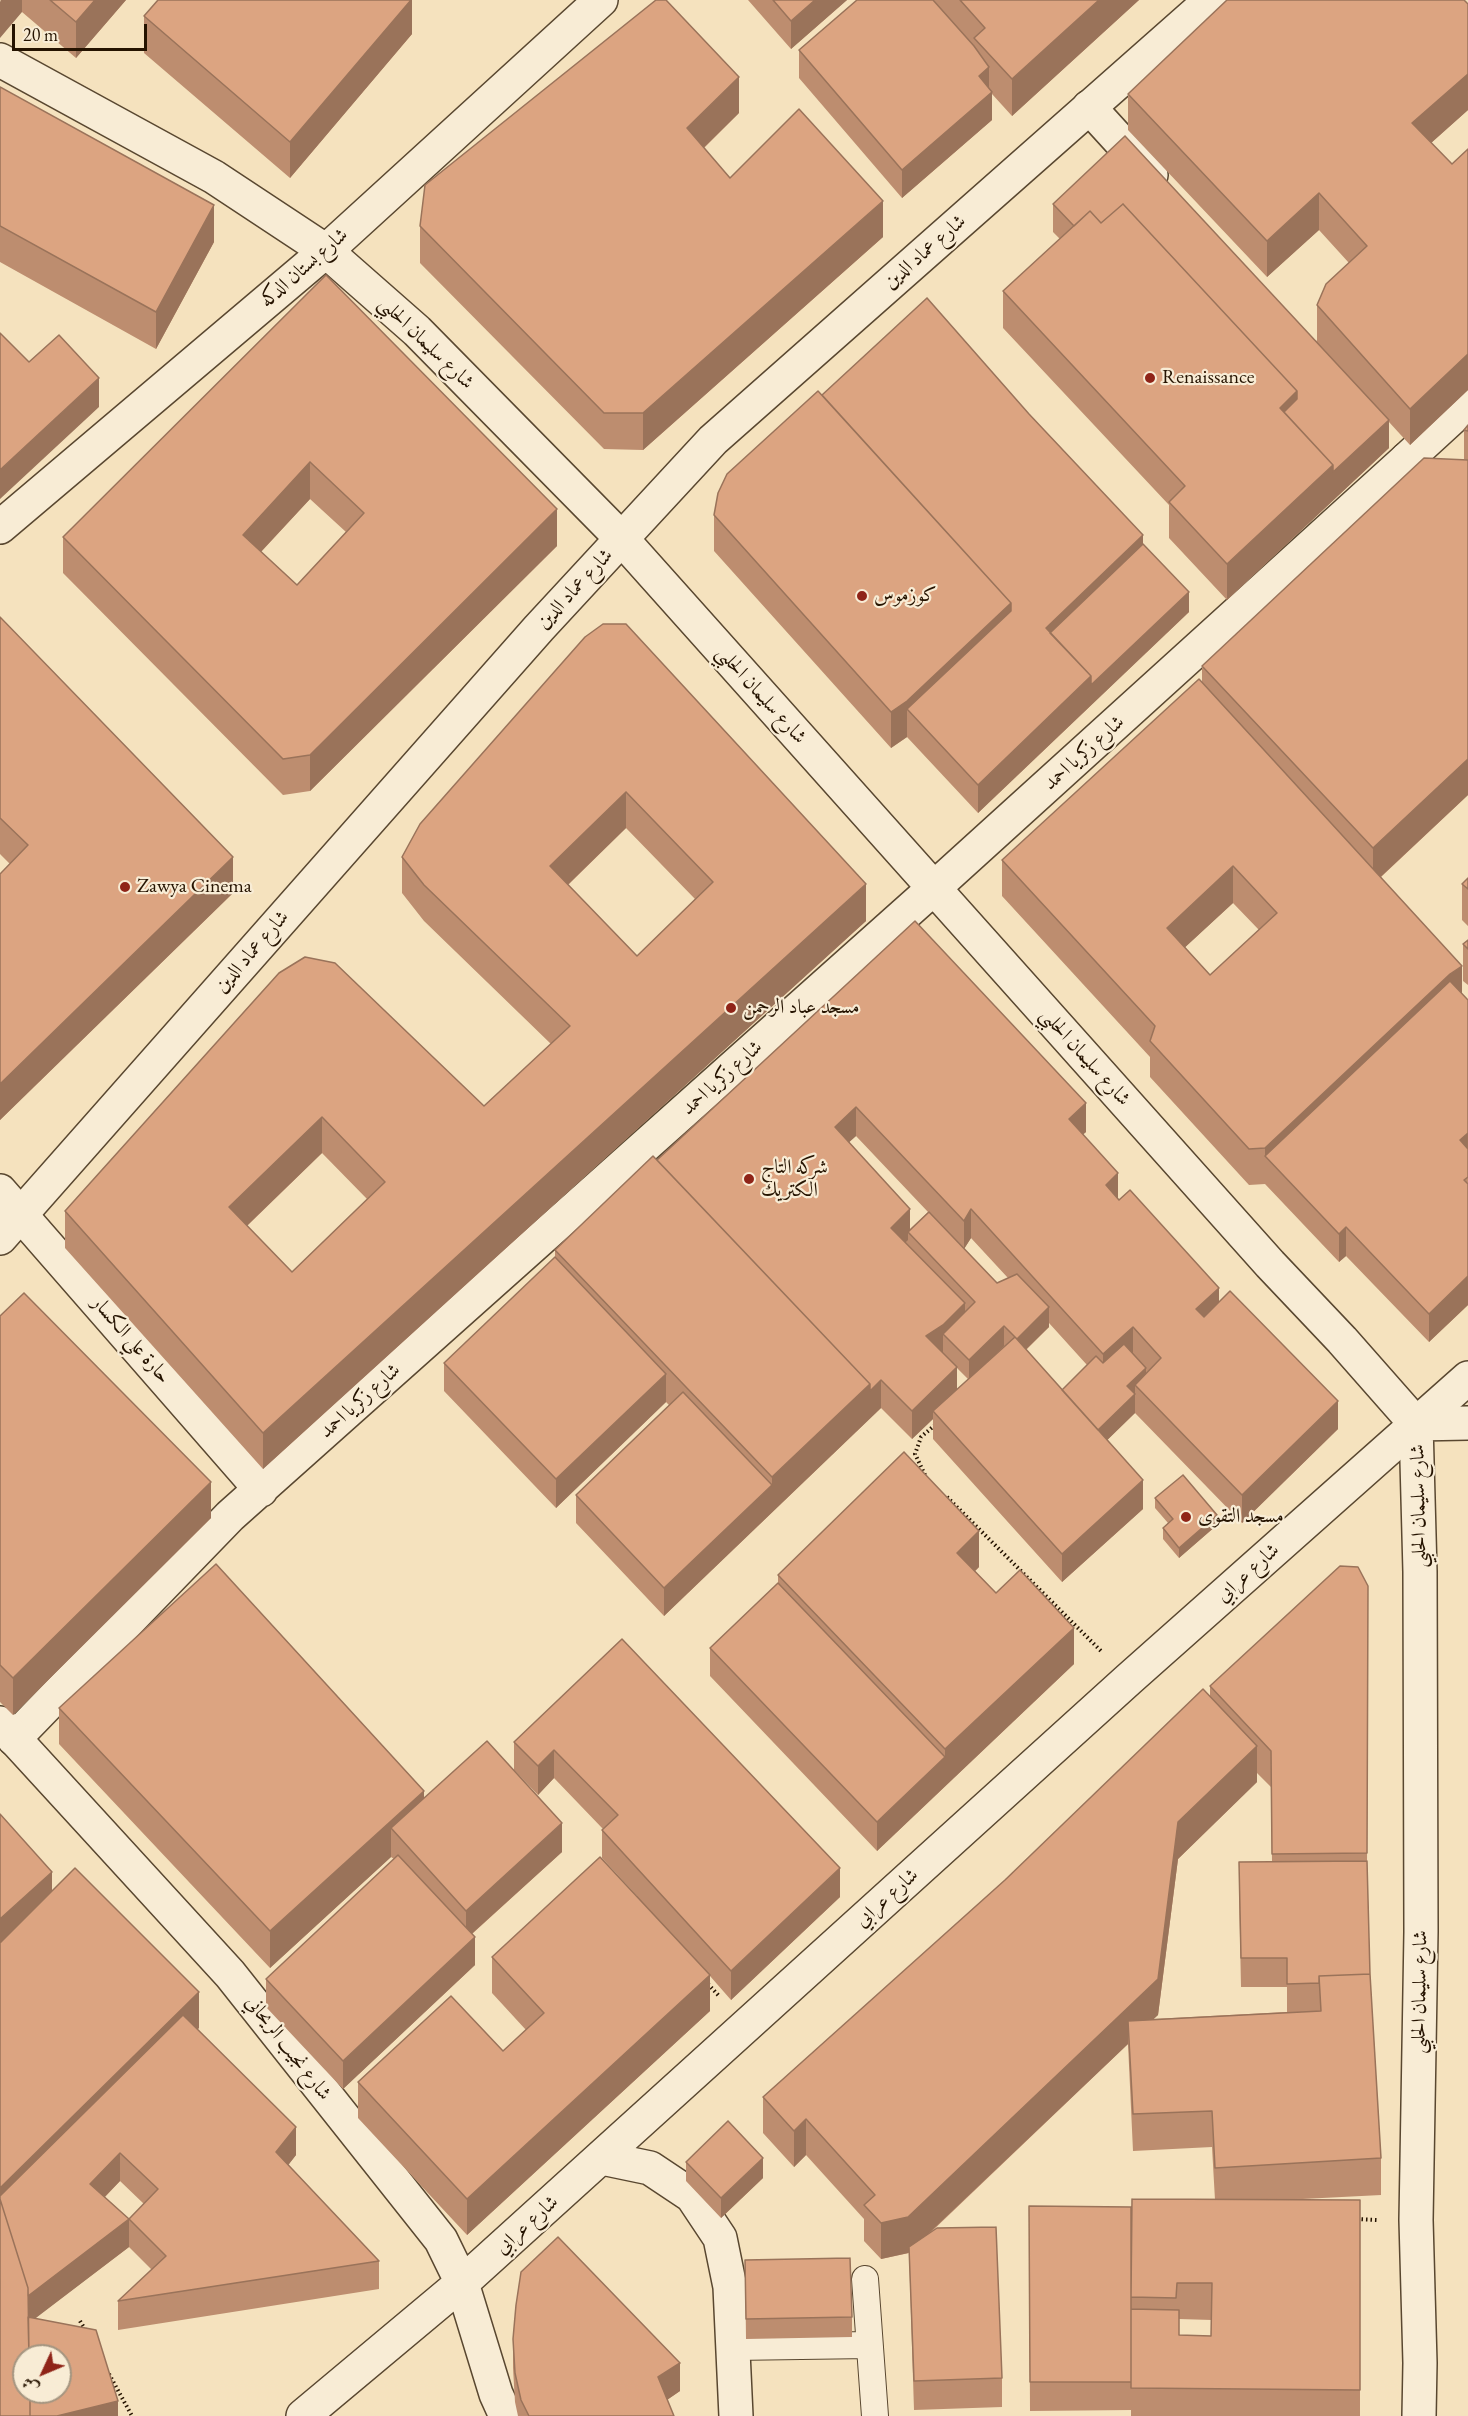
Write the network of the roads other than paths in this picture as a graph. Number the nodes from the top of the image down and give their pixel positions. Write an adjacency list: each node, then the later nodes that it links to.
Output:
1 (601, 0): 6 (street, شارع بستان الدكه)
2 (1211, 0): 4 (street, شارع عماد الدين)
3 (0, 60): 6 (street, شارع سليمان الحلبي)
4 (1089, 107): 5 (street); 11 (street, شارع عماد الدين)
5 (1169, 195)
6 (326, 251): 10 (street, شارع بستان الدكه); 11 (street, شارع سليمان الحلبي)
7 (1468, 404): 9 (street, شارع زكريا احمد)
8 (1383, 432): 9 (street)
9 (1422, 464): 12 (street, شارع زكريا احمد)
10 (0, 527)
11 (621, 538): 12 (street, شارع سليمان الحلبي); 13 (street, شارع عماد الدين)
12 (934, 888): 17 (street, شارع سليمان الحلبي); 18 (street, شارع زكريا احمد)
13 (11, 1203): 14 (street, شارع عماد الدين); 18 (street, حارة علي الكسار)
14 (0, 1238)
15 (1468, 1378): 17 (street, شارع عرابي)
16 (1468, 1423): 17 (street)
17 (1416, 1424): 20 (street, شارع عرابي); 29 (street, شارع سليمان الحلبي)
18 (261, 1490): 19 (street, شارع زكريا احمد)
19 (7, 1731): 22 (street, شارع نجيب الريحاني)
20 (602, 2158): 22 (street, شارع عرابي); 24 (street)
21 (865, 2279): 23 (lane)
22 (462, 2283): 25 (street, شارع عرابي); 26 (street, شارع نجيب الريحاني)
23 (869, 2345): 24 (lane); 28 (lane)
24 (733, 2348): 27 (street)
25 (303, 2416)
26 (506, 2416)
27 (736, 2416)
28 (875, 2416)
29 (1419, 2416)

